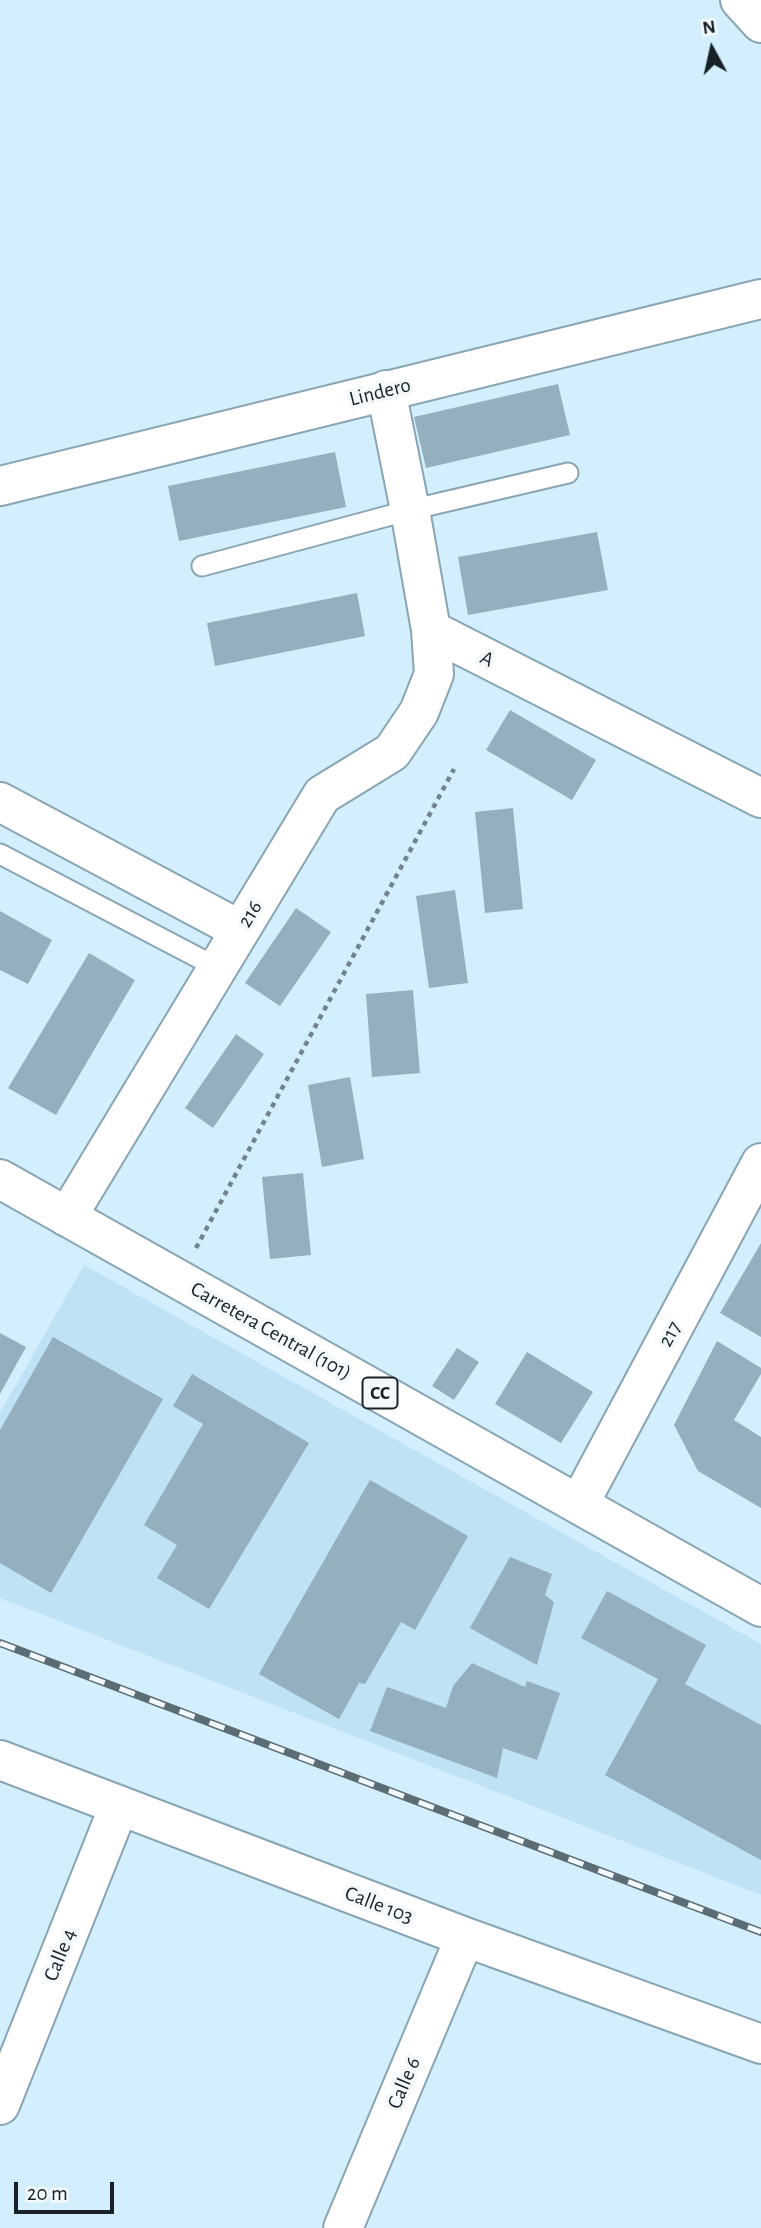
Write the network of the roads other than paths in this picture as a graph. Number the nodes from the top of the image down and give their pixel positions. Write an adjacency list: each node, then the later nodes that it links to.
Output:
1 (740, 0): 2 (street)
2 (761, 23)
3 (761, 299): 4 (street, Lindero)
4 (386, 390): 6 (street, Lindero); 7 (street)
5 (568, 473): 7 (lane)
6 (0, 486)
7 (411, 510): 8 (lane); 9 (street)
8 (202, 566)
9 (430, 630): 10 (street, A); 13 (street, 216)
10 (761, 798)
11 (0, 802): 13 (street)
12 (0, 854): 14 (lane)
13 (240, 930): 14 (street, 216)
14 (218, 968): 17 (street, 216)
15 (761, 1163): 18 (street, 217)
16 (0, 1179): 17 (street, Carretera Central (101) / CC)
17 (67, 1217): 18 (street, Carretera Central (101) / CC)
18 (579, 1504): 19 (street, Carretera Central (101) / CC)
19 (761, 1607)
20 (0, 1760): 21 (street, Calle 103)
21 (119, 1806): 22 (street, Calle 103); 24 (street, Calle 4)
22 (465, 1937): 23 (street, Calle 103); 25 (street, Calle 6)
23 (761, 2044)
24 (0, 2105)
25 (344, 2228)

